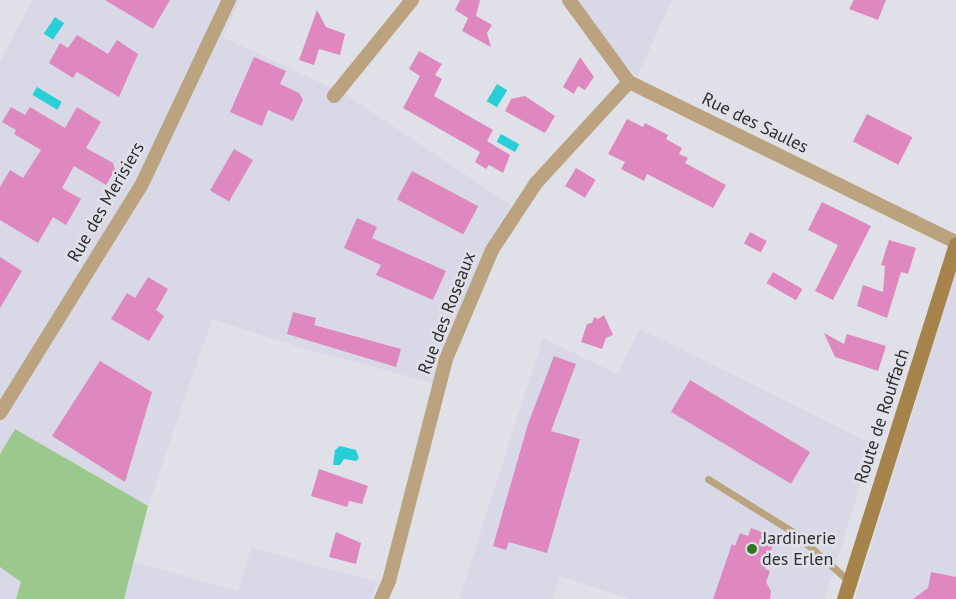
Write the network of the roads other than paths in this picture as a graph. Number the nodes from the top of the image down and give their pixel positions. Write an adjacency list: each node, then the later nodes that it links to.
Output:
1 (229, 0): 7 (street, Rue des Merisiers)
2 (412, 0): 5 (street)
3 (569, 0): 4 (street, Rue des Saules)
4 (628, 82): 6 (street, Rue des Saules); 10 (street, Rue des Roseaux)
5 (334, 96)
6 (956, 243): 9 (main road, Route de Rouffach)
7 (0, 414)
8 (708, 479): 9 (lane)
9 (850, 581): 11 (main road, Route de Rouffach)
10 (381, 599)
11 (844, 599)

